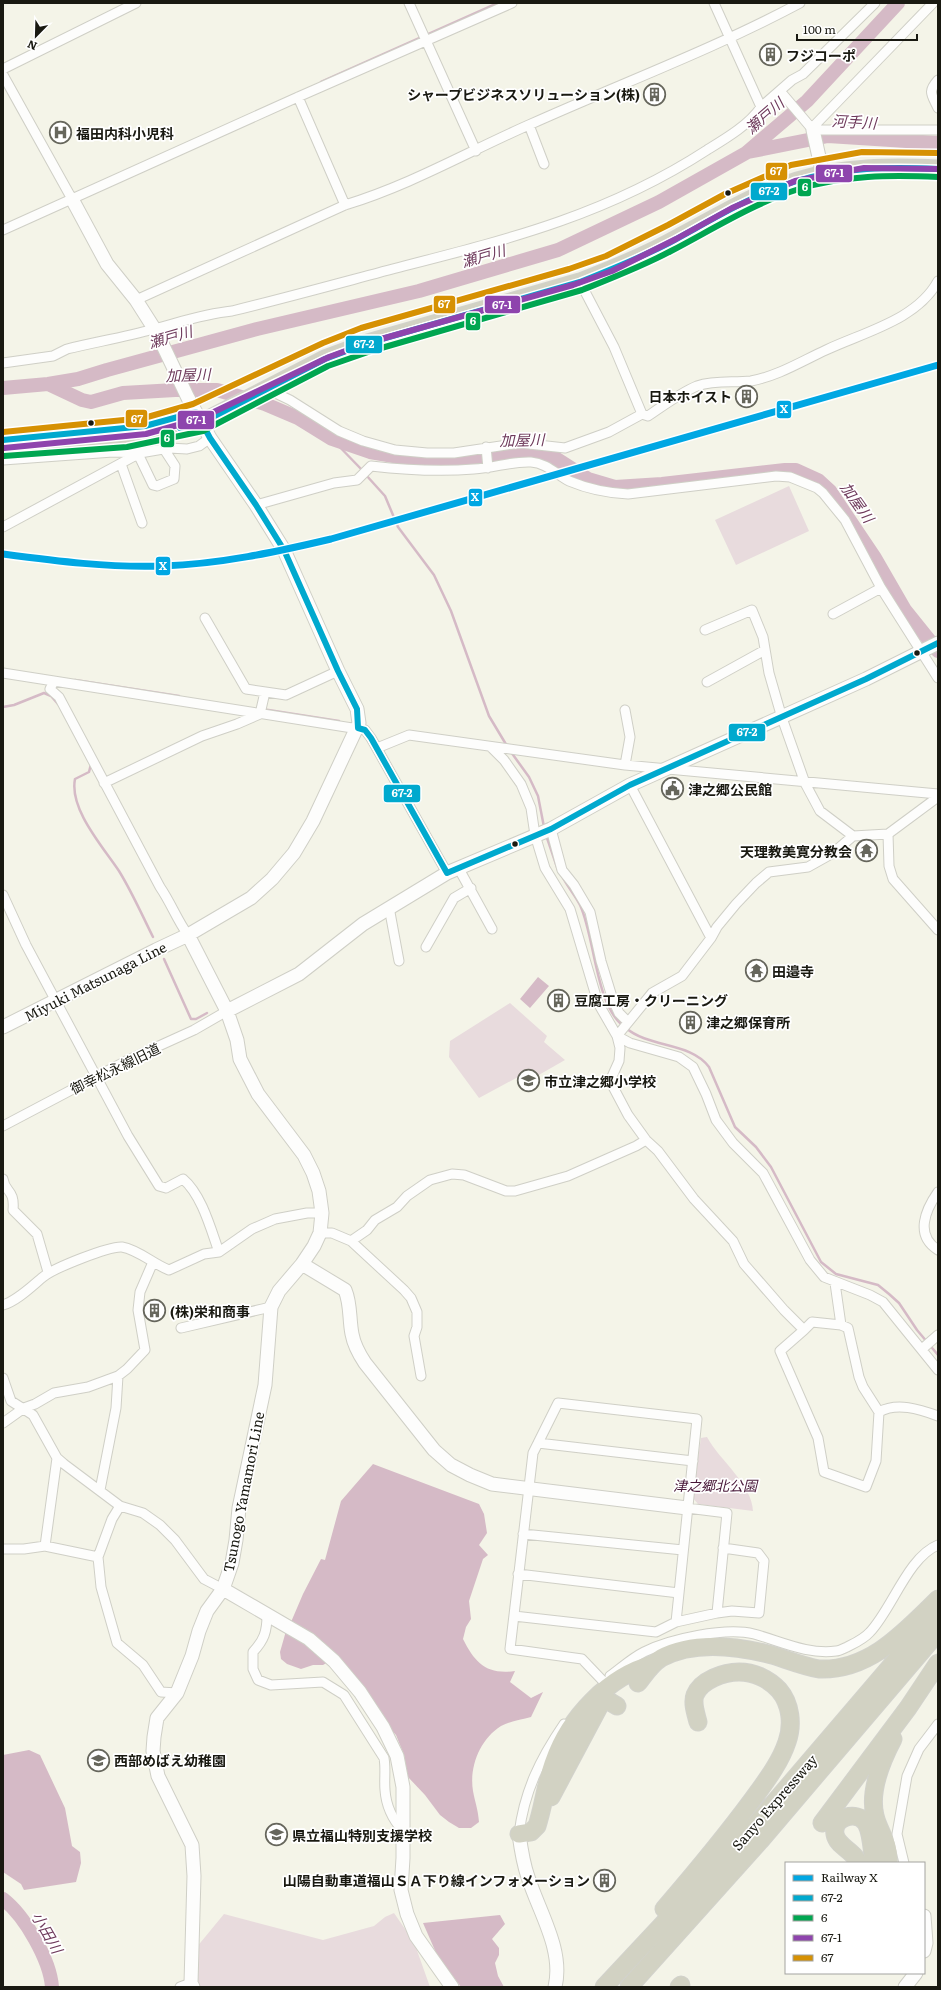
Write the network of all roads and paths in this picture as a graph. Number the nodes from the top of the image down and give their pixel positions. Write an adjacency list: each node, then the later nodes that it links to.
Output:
1 (136, 3): 10 (street)
2 (409, 3): 8 (street)
3 (512, 3): 8 (street)
4 (714, 3): 9 (street)
5 (800, 3): 9 (street)
6 (875, 3): 13 (street)
7 (933, 3): 18 (street)
8 (424, 37): 14 (street); 20 (street)
9 (729, 37): 15 (street); 17 (street)
10 (3, 69)
11 (3, 76): 25 (street)
12 (938, 80): 16 (street)
13 (782, 93): 15 (street); 18 (street)
14 (298, 97): 25 (street); 26 (street)
15 (761, 108): 31 (street)
16 (938, 108)
17 (529, 125): 20 (street); 22 (street)
18 (812, 129): 19 (street); 23 (main road)
19 (938, 130)
20 (476, 151): 26 (street)
21 (938, 161): 23 (highway)
22 (544, 164)
23 (821, 165): 24 (highway); 29 (highway); 33 (highway)
24 (938, 169)
25 (71, 196): 27 (street); 30 (main road)
26 (345, 205): 30 (street)
27 (3, 230)
28 (938, 281): 35 (street)
29 (580, 282): 33 (highway); 35 (street)
30 (136, 300): 31 (main road)
31 (156, 331): 32 (street); 34 (main road)
32 (3, 364)
33 (258, 390): 34 (highway); 40 (street)
34 (195, 411): 36 (main road); 37 (highway); 38 (highway)
35 (642, 414): 40 (street)
36 (210, 438): 41 (street); 46 (main road)
37 (3, 440)
38 (113, 446): 39 (highway); 42 (street); 43 (street)
39 (3, 448)
40 (486, 448): 45 (street)
41 (164, 449): 42 (street); 42 (street)
42 (140, 453): 44 (street)
43 (3, 460)
44 (121, 464): 47 (street); 48 (street)
45 (487, 466): 46 (street); 49 (street)
46 (256, 505): 55 (main road)
47 (142, 523)
48 (3, 527)
49 (881, 588): 50 (street); 53 (street)
50 (833, 614)
51 (205, 618): 60 (street)
52 (705, 630): 54 (street)
53 (929, 648): 57 (street); 63 (main road)
54 (765, 650): 59 (street); 63 (street)
55 (338, 671): 60 (street); 64 (main road)
56 (3, 673): 58 (street)
57 (938, 678)
58 (54, 681): 62 (street); 69 (street)
59 (707, 682)
60 (266, 692): 62 (street)
61 (625, 710): 67 (street)
62 (261, 711): 64 (street); 69 (street)
63 (782, 718): 68 (main road); 70 (street)
64 (358, 728): 66 (street); 82 (main road, Miyuki Matsunaga Line)
65 (491, 747): 66 (street); 67 (street); 73 (street)
66 (377, 748): 76 (street)
67 (625, 765): 68 (street)
68 (665, 769): 70 (street); 71 (main road)
69 (104, 783): 82 (street)
70 (806, 783): 72 (street); 75 (street)
71 (630, 785): 73 (main road); 83 (street)
72 (938, 795): 74 (street)
73 (544, 832): 76 (main road); 86 (street); 87 (street)
74 (888, 834): 75 (street); 81 (street)
75 (853, 836): 83 (street)
76 (453, 871): 77 (street); 79 (main road)
77 (471, 888): 80 (street); 84 (street)
78 (3, 895): 88 (street)
79 (389, 907): 85 (street); 89 (main road)
80 (492, 929)
81 (938, 930)
82 (188, 935): 88 (main road, Miyuki Matsunaga Line); 89 (main road)
83 (711, 938): 90 (street)
84 (426, 947)
85 (399, 961)
86 (601, 961): 87 (street); 90 (street)
87 (587, 966): 92 (street)
88 (56, 1000): 91 (main road, Miyuki Matsunaga Line); 93 (street)
89 (227, 1012): 93 (street, 御幸松永線旧道); 98 (main road, Tsunogo Yamamori Line)
90 (628, 1022): 92 (street)
91 (3, 1027)
92 (618, 1036): 95 (street); 106 (street)
93 (96, 1076): 94 (street, 御幸松永線旧道); 102 (street)
94 (3, 1126)
95 (646, 1140): 100 (street); 111 (street)
96 (3, 1179): 105 (street)
97 (938, 1192): 101 (street)
98 (322, 1213): 99 (main road, Tsunogo Yamamori Line); 102 (street)
99 (320, 1233): 100 (street); 104 (main road, Tsunogo Yamamori Line)
100 (351, 1241): 116 (street)
101 (938, 1250)
102 (219, 1252): 103 (street)
103 (153, 1262): 105 (street); 115 (street)
104 (302, 1264): 108 (main road, Tsunogo Yamamori Line); 125 (main road)
105 (48, 1272): 107 (street)
106 (835, 1283): 109 (street); 113 (street)
107 (3, 1305)
108 (272, 1307): 110 (street); 137 (main road, Tsunogo Yamamori Line)
109 (841, 1325): 111 (street); 119 (street)
110 (181, 1328)
111 (804, 1330): 119 (street)
112 (936, 1337): 113 (street)
113 (922, 1349): 114 (street)
114 (938, 1370)
115 (118, 1376): 118 (street); 126 (street)
116 (421, 1376)
117 (3, 1378): 118 (street)
118 (24, 1408): 121 (street); 123 (street)
119 (878, 1412): 120 (street)
120 (938, 1416)
121 (3, 1423)
122 (538, 1442): 124 (street); 124 (street); 125 (street)
123 (57, 1458): 126 (street); 131 (street)
124 (693, 1461): 128 (street)
125 (528, 1489): 128 (main road); 129 (street)
126 (100, 1490): 127 (street)
127 (120, 1506): 135 (street); 137 (street)
128 (688, 1508): 132 (street); 134 (street)
129 (523, 1534): 134 (street); 136 (street)
130 (938, 1545): 148 (street)
131 (45, 1546): 133 (street); 135 (street)
132 (723, 1548): 141 (street); 141 (street)
133 (3, 1549)
134 (683, 1550): 138 (street)
135 (98, 1558): 150 (street)
136 (518, 1574): 138 (street); 143 (street)
137 (223, 1589): 142 (main road); 150 (main road, Tsunogo Yamamori Line)
138 (679, 1593): 144 (street)
139 (938, 1599): 147 (highway)
140 (938, 1611): 169 (highway, Sanyo Expressway)
141 (717, 1613): 144 (street)
142 (267, 1615): 156 (main road); 156 (street)
143 (514, 1616): 144 (street); 148 (street)
144 (676, 1622)
145 (938, 1632): 170 (highway, Sanyo Expressway)
146 (938, 1663): 152 (highway)
147 (654, 1664): 149 (highway); 157 (highway)
148 (603, 1681): 157 (street)
149 (638, 1683)
150 (177, 1693): 165 (main road, Tsunogo Yamamori Line)
151 (617, 1706): 157 (highway)
152 (908, 1708): 155 (highway); 160 (highway)
153 (698, 1722): 168 (highway)
154 (938, 1724): 161 (street)
155 (822, 1823)
156 (403, 1831): 166 (main road)
157 (519, 1834): 167 (main road)
158 (858, 1862): 159 (highway)
159 (874, 1862)
160 (888, 1862)
161 (904, 1862)
162 (925, 1929): 163 (main road)
163 (925, 1946)
164 (915, 1974): 171 (main road)
165 (188, 1986)
166 (452, 1987)
167 (555, 1987)
168 (598, 1987)
169 (604, 1987)
170 (629, 1987)
171 (905, 1987)

